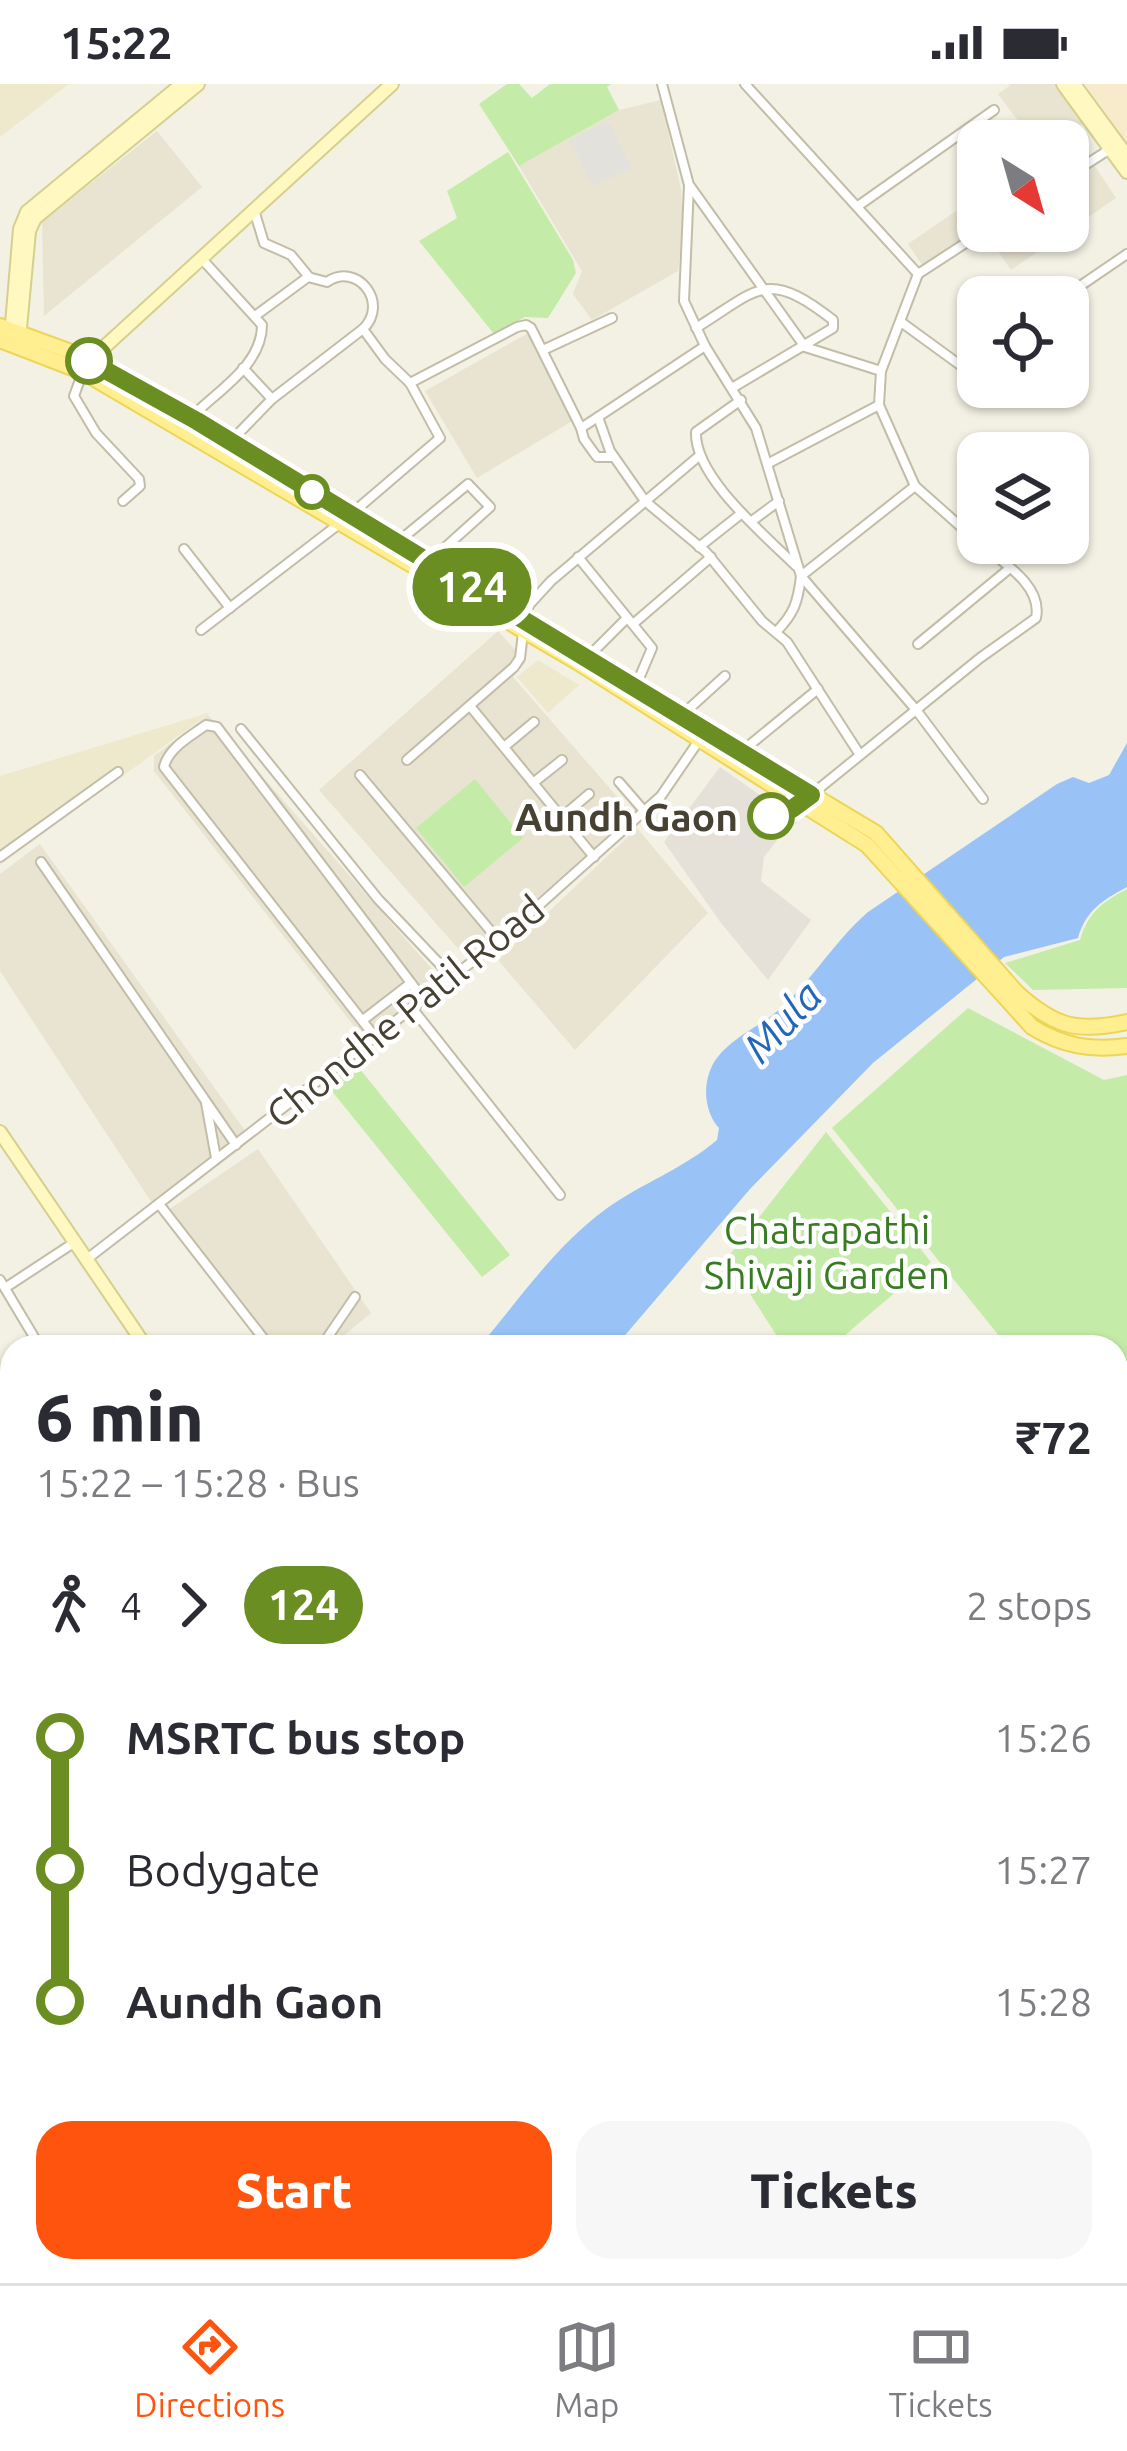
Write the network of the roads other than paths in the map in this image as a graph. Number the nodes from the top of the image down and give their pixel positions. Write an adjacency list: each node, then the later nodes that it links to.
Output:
1 (182, 84): 28 (main road)
2 (198, 84): 28 (main road)
3 (392, 84): 15 (main road)
4 (662, 84): 13 (street)
5 (745, 84): 14 (street)
6 (1063, 84): 9 (main road)
7 (1074, 84): 10 (main road)
8 (994, 110): 14 (street)
9 (1110, 148): 11 (street); 12 (main road)
10 (1127, 156)
11 (1089, 162)
12 (1127, 172)
13 (689, 185): 22 (street); 26 (street)
14 (858, 206): 19 (street)
15 (254, 209): 18 (main road); 20 (street)
16 (957, 248): 19 (street)
17 (1127, 254): 21 (street)
18 (200, 257): 23 (street); 33 (main road)
19 (918, 274): 25 (street)
20 (310, 278): 23 (street); 27 (street)
21 (1089, 280)
22 (762, 287): 26 (street); 30 (street); 30 (street)
23 (255, 316): 34 (street)
24 (612, 318): 31 (street)
25 (900, 321): 32 (street); 35 (street)
26 (696, 328): 29 (street)
27 (363, 329): 36 (street); 38 (street)
28 (10, 336): 33 (main road)
29 (705, 346): 37 (street); 41 (street)
30 (805, 347): 35 (street); 37 (street)
31 (543, 350): 36 (street); 43 (street)
32 (957, 363)
33 (86, 367): 42 (main road); 49 (street)
34 (243, 368): 38 (street); 42 (street)
35 (881, 371): 40 (street)
36 (410, 383): 53 (street)
37 (732, 388): 39 (street)
38 (272, 399): 44 (street)
39 (741, 400): 45 (street); 47 (street)
40 (879, 406): 47 (street); 48 (street)
41 (598, 417): 43 (street); 46 (street)
42 (185, 423): 44 (main road)
43 (581, 428): 46 (street)
44 (225, 447): 53 (main road)
45 (699, 456): 50 (street); 52 (street)
46 (613, 457): 50 (street)
47 (769, 463): 51 (street)
48 (915, 487): 55 (street); 64 (street)
49 (123, 501)
50 (645, 501): 57 (street); 59 (street)
51 (779, 501): 54 (street); 64 (street)
52 (742, 513): 54 (street); 57 (street)
53 (345, 519): 56 (main road); 65 (street); 67 (main road)
54 (752, 521): 64 (street)
55 (957, 524)
56 (398, 543): 61 (main road); 61 (street)
57 (699, 547): 60 (street)
58 (184, 549): 65 (street)
59 (578, 557): 66 (street); 67 (street)
60 (711, 557): 66 (street); 69 (street)
61 (429, 562): 67 (main road)
62 (1005, 564): 63 (street)
63 (1010, 568): 70 (street); 76 (street)
64 (799, 572): 69 (street); 76 (street)
65 (230, 608): 68 (street)
66 (630, 621): 71 (street); 74 (street)
67 (524, 626): 71 (main road); 74 (main road); 75 (street)
68 (201, 630)
69 (776, 632): 73 (street)
70 (918, 644)
71 (587, 658): 74 (main road)
72 (725, 676): 77 (street)
73 (818, 689): 82 (street); 83 (street)
74 (634, 692): 77 (main road); 80 (main road)
75 (470, 706): 81 (street); 84 (street)
76 (917, 711): 83 (street); 92 (street)
77 (681, 716): 82 (main road)
78 (534, 722): 81 (street)
79 (241, 729): 99 (street)
80 (700, 737): 91 (main road); 93 (street, Chondhe Patil Road)
81 (504, 747): 89 (street)
82 (741, 752): 91 (main road)
83 (860, 755): 91 (street)
84 (407, 760)
85 (562, 760): 89 (street)
86 (118, 772): 96 (street)
87 (359, 775): 98 (street)
88 (619, 782): 93 (street)
89 (533, 783): 94 (street)
90 (589, 794): 94 (street)
91 (806, 799): 101 (main road)
92 (983, 799)
93 (645, 812): 95 (street, Chondhe Patil Road)
94 (562, 817): 95 (street)
95 (594, 856): 98 (street, Chondhe Patil Road)
96 (0, 857)
97 (41, 862): 108 (street)
98 (499, 941): 99 (street, Chondhe Patil Road)
99 (452, 977): 102 (street, Chondhe Patil Road)
100 (411, 982): 102 (street); 104 (street); 104 (street)
101 (1011, 998): 105 (main road); 107 (main road)
102 (424, 1000): 103 (street, Chondhe Patil Road)
103 (411, 1008): 106 (street, Chondhe Patil Road); 112 (street)
104 (363, 1020): 106 (street)
105 (1127, 1022)
106 (375, 1037): 110 (street, Chondhe Patil Road)
107 (1127, 1046)
108 (206, 1102): 110 (street); 111 (street)
109 (0, 1132): 114 (main road)
110 (236, 1145): 111 (street, Chondhe Patil Road)
111 (216, 1160): 113 (street, Chondhe Patil Road)
112 (560, 1196)
113 (159, 1204): 115 (street, Chondhe Patil Road); 120 (street)
114 (75, 1242): 115 (main road); 116 (street)
115 (86, 1259): 119 (main road)
116 (2, 1284): 118 (street)
117 (355, 1297): 121 (street)
118 (33, 1335)
119 (138, 1335)
120 (261, 1335)
121 (329, 1335)

